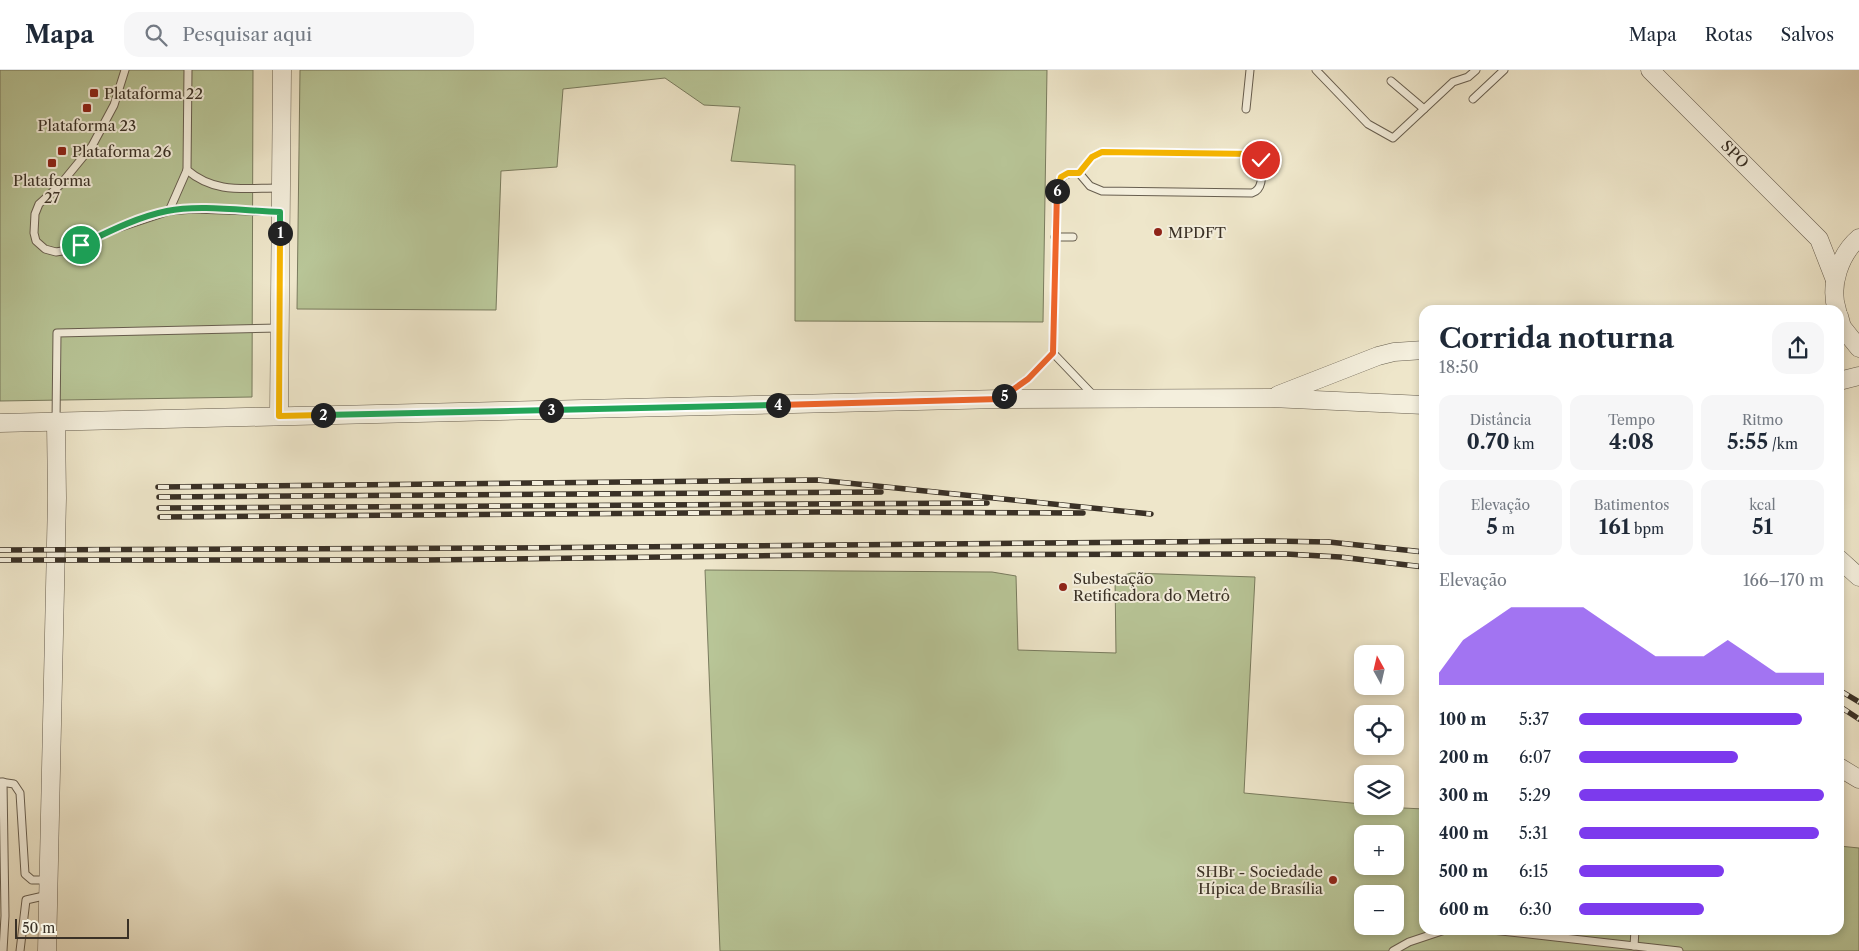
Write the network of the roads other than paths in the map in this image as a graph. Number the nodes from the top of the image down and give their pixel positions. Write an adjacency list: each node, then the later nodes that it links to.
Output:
1 (125, 70): 16 (lane)
2 (188, 70): 13 (lane)
3 (282, 70): 15 (street)
4 (1250, 70): 11 (lane)
5 (1316, 70): 12 (lane)
6 (1476, 70): 12 (lane)
7 (1504, 70): 10 (lane)
8 (1650, 70): 20 (street, SPO)
9 (1391, 81): 12 (lane)
10 (1473, 99)
11 (1246, 108)
12 (1424, 109)
13 (187, 170): 15 (lane); 16 (lane)
14 (1079, 173): 14 (lane); 18 (lane)
15 (279, 188): 17 (street)
16 (168, 211): 17 (lane)
17 (280, 212): 24 (street)
18 (1055, 237): 19 (lane); 28 (lane)
19 (1073, 237)
20 (1819, 239): 21 (street); 22 (street, SPO)
21 (1856, 240): 22 (street)
22 (1836, 280): 23 (street)
23 (1836, 305)
24 (279, 328): 35 (street); 37 (lane)
25 (1844, 329): 26 (street)
26 (1859, 348)
27 (1419, 350): 31 (street)
28 (1053, 353): 32 (lane); 33 (lane)
29 (1859, 376): 30 (street)
30 (1844, 380)
31 (1271, 398): 33 (street); 34 (street)
32 (1000, 399): 33 (street); 35 (street)
33 (1097, 399)
34 (1419, 405)
35 (279, 416): 37 (street)
36 (0, 423): 37 (street)
37 (56, 423): 43 (street)
38 (1844, 564): 39 (street)
39 (1859, 577)
40 (1844, 770): 41 (street)
41 (1859, 779)
42 (1, 782): 43 (lane); 48 (lane)
43 (48, 887): 49 (lane); 50 (street)
44 (1431, 935): 51 (lane)
45 (1536, 935): 47 (lane)
46 (1635, 935): 47 (lane)
47 (1634, 946): 52 (lane)
48 (3, 951)
49 (20, 951)
50 (47, 951)
51 (1393, 951)
52 (1679, 951)

